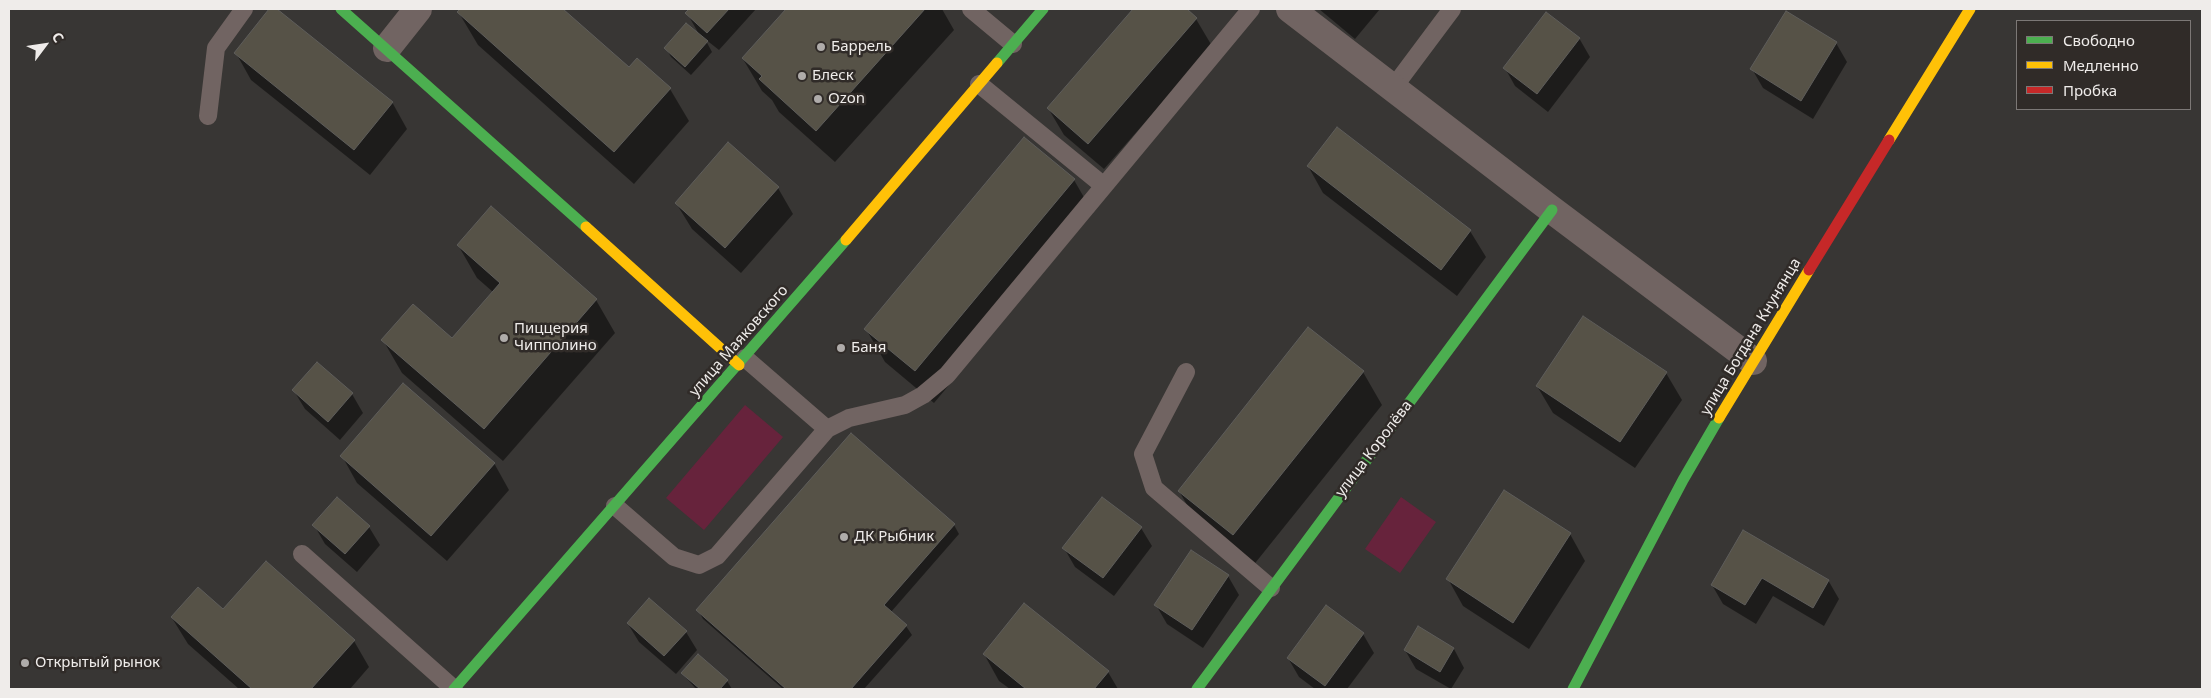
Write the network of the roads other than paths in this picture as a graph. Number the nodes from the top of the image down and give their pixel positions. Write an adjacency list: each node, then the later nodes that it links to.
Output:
1 (244, 9): 14 (lane)
2 (341, 9): 11 (street)
3 (418, 9): 11 (street)
4 (972, 9): 10 (lane)
5 (1044, 9): 10 (street, улица Маяковского)
6 (1251, 9): 15 (lane)
7 (1290, 9): 13 (street)
8 (1452, 9): 13 (lane)
9 (1970, 9): 18 (street, улица Богдана Кнунянца)
10 (1013, 44): 12 (street, улица Маяковского)
11 (387, 48): 17 (street)
12 (979, 84): 15 (lane); 17 (street, улица Маяковского)
13 (1393, 88): 16 (street)
14 (208, 116)
15 (1104, 186): 20 (lane)
16 (1552, 210): 18 (street); 23 (street, улица Королёва)
17 (742, 361): 20 (lane); 21 (street, улица Маяковского)
18 (1753, 361): 26 (street, улица Богдана Кнунянца)
19 (1186, 372): 23 (lane)
20 (827, 429): 21 (lane)
21 (615, 506): 24 (street, улица Маяковского)
22 (302, 554): 24 (lane)
23 (1271, 588): 25 (street, улица Королёва)
24 (454, 689)
25 (1197, 689)
26 (1573, 689)

